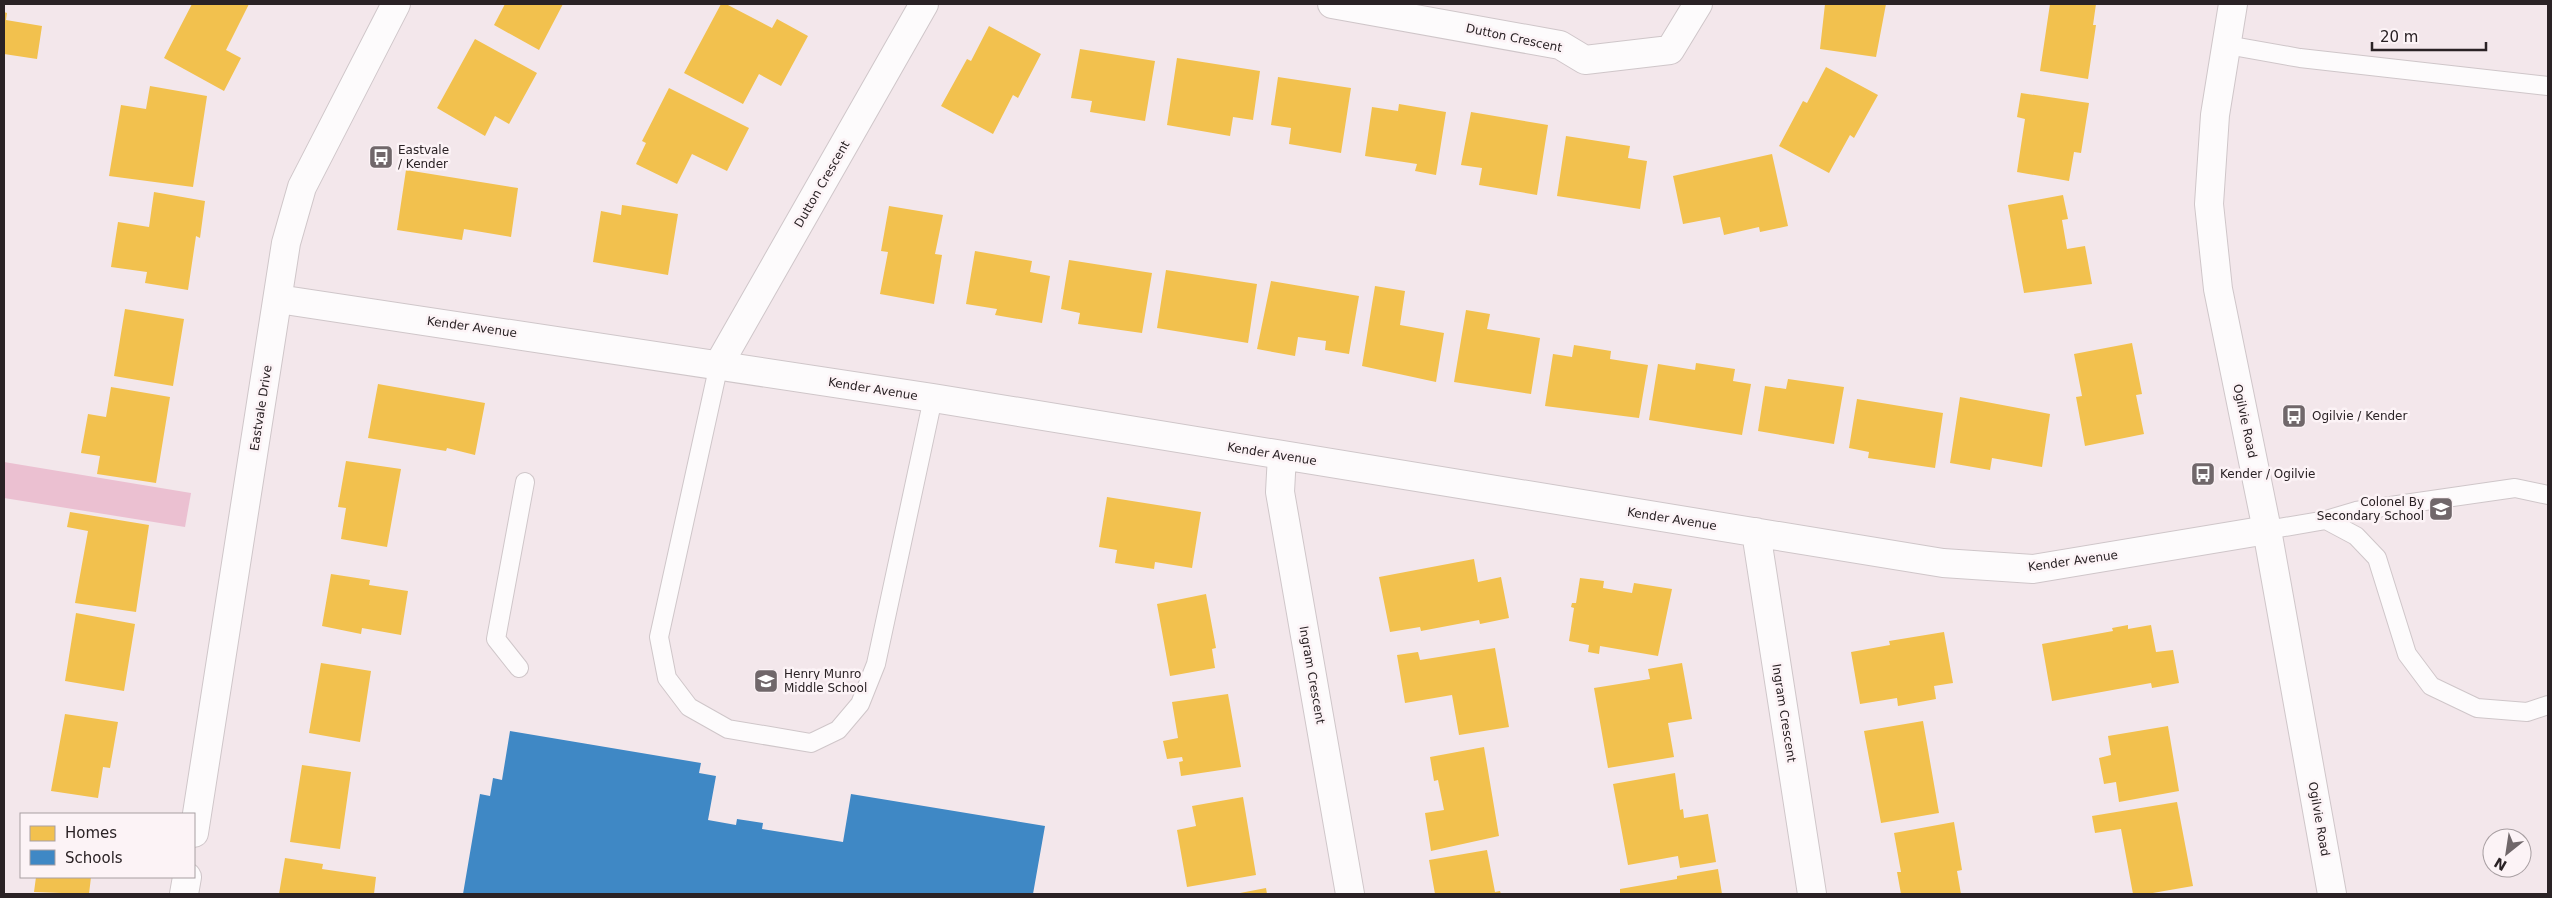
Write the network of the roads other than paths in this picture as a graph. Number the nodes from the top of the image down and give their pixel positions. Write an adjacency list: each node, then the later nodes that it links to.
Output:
1 (396, 4): 8 (street, Eastvale Drive)
2 (924, 4): 9 (street, Dutton Crescent)
3 (1332, 4): 4 (street, Dutton Crescent)
4 (1698, 4)
5 (2233, 4): 6 (street, Ogilvie Road)
6 (2227, 44): 7 (lane); 15 (street, Ogilvie Road)
7 (2548, 86)
8 (278, 299): 9 (street, Kender Avenue); 19 (street, Eastvale Drive)
9 (720, 364): 10 (street, Kender Avenue); 10 (lane)
10 (933, 398): 11 (street, Kender Avenue)
11 (1282, 455): 16 (street, Kender Avenue); 22 (street, Ingram Crescent)
12 (525, 482): 17 (lane)
13 (2548, 495): 14 (lane)
14 (2326, 520): 15 (lane); 18 (lane)
15 (2267, 530): 16 (street, Kender Avenue); 24 (street, Ogilvie Road)
16 (1756, 532): 23 (street, Ingram Crescent)
17 (520, 668)
18 (2548, 705)
19 (195, 827)
20 (187, 878): 21 (street)
21 (184, 894)
22 (1350, 894)
23 (1812, 894)
24 (2332, 894)

